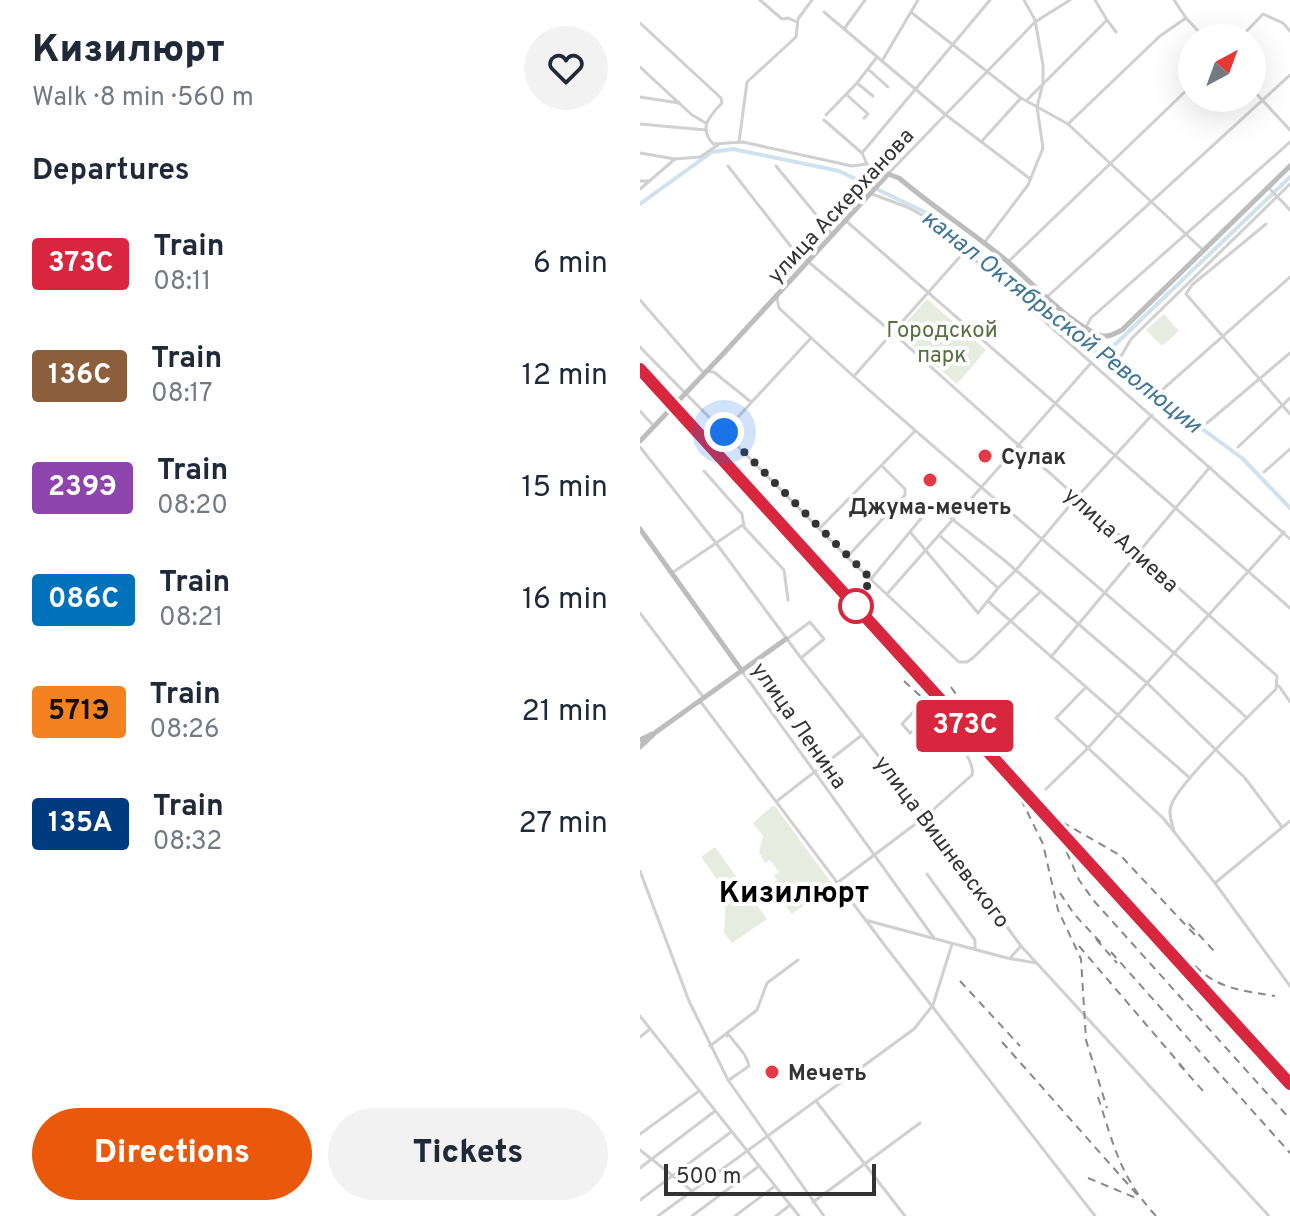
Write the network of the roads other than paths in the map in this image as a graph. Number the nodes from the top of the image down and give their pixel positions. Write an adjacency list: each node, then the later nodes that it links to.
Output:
1 (760, 0): 14 (street)
2 (812, 0): 14 (street)
3 (865, 0): 19 (street)
4 (918, 0): 11 (street)
5 (990, 0): 22 (street)
6 (1070, 0): 15 (street, улица Аскерханова)
7 (1095, 0): 13 (street)
8 (1174, 0): 12 (street)
9 (1026, 1): 15 (street)
10 (824, 12): 19 (street)
11 (912, 13): 22 (street); 24 (street)
12 (1186, 18): 17 (street); 48 (street)
13 (1107, 20): 21 (street); 30 (street)
14 (797, 22): 51 (street)
15 (1035, 22): 27 (street, улица Аскерханова); 30 (street)
16 (640, 23): 46 (street)
17 (1192, 24)
18 (1253, 24): 20 (street)
19 (844, 29): 23 (street)
20 (1290, 31)
21 (1116, 32)
22 (953, 44): 27 (street); 32 (street)
23 (877, 57): 24 (street); 26 (street)
24 (882, 61): 32 (street)
25 (640, 67): 40 (street)
26 (868, 69): 29 (street); 31 (street)
27 (988, 73): 37 (street); 44 (street, улица Аскерханова)
28 (1290, 75): 35 (street)
29 (857, 83): 33 (street); 34 (street)
30 (1043, 83): 39 (street); 42 (street)
31 (888, 87)
32 (916, 89): 44 (street); 56 (street)
33 (847, 95): 45 (street); 56 (street)
34 (873, 96)
35 (1266, 96)
36 (640, 97): 40 (street)
37 (1021, 98): 39 (street); 52 (street)
38 (1178, 99): 58 (street)
39 (1026, 101): 42 (street)
40 (679, 103): 46 (street)
41 (1266, 103): 50 (street)
42 (1037, 107): 48 (street); 64 (street)
43 (1248, 112): 72 (street)
44 (946, 115): 52 (street); 63 (street, улица Аскерханова)
45 (864, 118)
46 (706, 123): 49 (street)
47 (640, 124): 49 (street)
48 (1068, 124): 58 (street)
49 (706, 130): 54 (street)
50 (1290, 130)
51 (739, 142): 54 (street); 59 (street)
52 (981, 142): 64 (street)
53 (1290, 142): 77 (street)
54 (718, 145): 57 (street)
55 (640, 153): 57 (street)
56 (862, 153): 59 (street)
57 (675, 159): 66 (street)
58 (1112, 163): 72 (street); 82 (street)
59 (867, 164): 63 (street)
60 (728, 166): 81 (street, улица Алиева)
61 (776, 166): 76 (street)
62 (1290, 166): 68 (street)
63 (888, 174): 70 (street, улица Аскерханова); 78 (street)
64 (1030, 179): 78 (street)
65 (640, 181): 66 (street)
66 (649, 181): 69 (street)
67 (1290, 184): 71 (street)
68 (1268, 187): 71 (street); 79 (street)
69 (640, 189)
70 (871, 192): 74 (street, улица Аскерханова); 80 (street)
71 (1278, 196): 73 (street); 96 (street)
72 (1152, 201): 77 (street); 86 (street)
73 (1290, 210)
74 (845, 220): 76 (street, улица Аскерханова); 84 (street)
75 (1266, 224): 92 (street)
76 (832, 234): 81 (street, улица Аскерханова)
77 (1186, 234): 79 (street); 90 (street)
78 (984, 243): 82 (street)
79 (1203, 250): 90 (street)
80 (965, 251): 84 (street); 97 (street)
81 (808, 261): 85 (street, улица Аскерханова); 91 (street, улица Алиева)
82 (1008, 262): 86 (street)
83 (1290, 277): 92 (street)
84 (928, 293): 91 (street); 103 (street)
85 (776, 296): 88 (street, улица Аскерханова); 89 (street)
86 (1047, 297): 90 (street)
87 (640, 300): 102 (street)
88 (767, 306): 89 (street); 112 (street, улица Аскерханова, bridge)
89 (779, 308): 93 (street)
90 (1086, 327)
91 (893, 333): 98 (street); 113 (street, улица Алиева)
92 (1222, 336): 99 (street); 100 (street)
93 (811, 338): 98 (street); 102 (street)
94 (640, 347): 111 (street)
95 (1290, 353): 99 (street)
96 (1120, 358)
97 (1091, 363): 103 (street); 107 (street)
98 (854, 376): 110 (street)
99 (1259, 379): 104 (street); 108 (street)
100 (1163, 389)
101 (1290, 398): 104 (street)
102 (751, 402): 111 (street)
103 (1055, 403): 113 (street); 116 (street)
104 (1283, 404): 106 (street); 114 (street)
105 (640, 411): 109 (street)
106 (1290, 414)
107 (1152, 415): 116 (street); 118 (street)
108 (1207, 423)
109 (652, 424)
110 (915, 430): 117 (street); 121 (street)
111 (724, 432): 126 (street)
112 (640, 444): 133 (street, улица Вишневского)
113 (1016, 445): 121 (street); 122 (street, улица Алиева)
114 (1238, 447)
115 (1290, 449): 120 (street)
116 (1116, 456): 122 (street); 123 (street)
117 (881, 465): 126 (street); 136 (street)
118 (1210, 467): 123 (street); 128 (street)
119 (704, 471): 125 (street)
120 (1264, 472)
121 (982, 486): 124 (street); 131 (street)
122 (1076, 498): 131 (street); 135 (street, улица Алиева)
123 (1175, 507): 135 (street); 138 (street)
124 (954, 517): 129 (street); 130 (street); 137 (street)
125 (744, 524): 133 (street); 145 (street)
126 (820, 528): 136 (street)
127 (640, 529): 139 (street, улица Ленина)
128 (1284, 532): 132 (street); 138 (street)
129 (911, 533): 134 (street); 140 (street)
130 (939, 535): 134 (street); 141 (street)
131 (1043, 538): 137 (street); 143 (street)
132 (1290, 539)
133 (716, 543): 139 (street); 152 (street, улица Вишневского)
134 (925, 550): 144 (street); 146 (street)
135 (1138, 552): 143 (street); 149 (street, улица Алиева)
136 (847, 557): 140 (street)
137 (1016, 570): 141 (street); 142 (street)
138 (1249, 571): 147 (street); 149 (street)
139 (672, 573): 156 (street, улица Ленина)
140 (871, 579): 144 (street)
141 (998, 588): 146 (street)
142 (1041, 591): 150 (street); 151 (street)
143 (1105, 591): 151 (street); 153 (street)
144 (886, 594): 150 (street)
145 (788, 600)
146 (989, 602): 150 (street)
147 (1290, 608)
148 (640, 613): 160 (street)
149 (1209, 617): 153 (street); 158 (street, улица Алиева)
150 (1012, 621): 154 (street)
151 (1079, 624): 154 (street); 157 (street)
152 (786, 639): 155 (street, улица Вишневского); 155 (street); 156 (street)
153 (1176, 653): 157 (street); 163 (street)
154 (1051, 657): 159 (street)
155 (801, 658): 166 (street, улица Вишневского)
156 (742, 671): 160 (street); 171 (street, улица Ленина)
157 (1147, 683): 162 (street); 170 (street)
158 (1279, 686): 161 (street); 163 (street)
159 (1086, 687): 162 (street); 169 (street)
160 (702, 699): 165 (street); 174 (street)
161 (1290, 702)
162 (1118, 715): 169 (street); 172 (street)
163 (1247, 718): 170 (street)
164 (917, 728): 175 (street)
165 (656, 732): 167 (street); 168 (street)
166 (863, 734): 171 (street); 175 (street, улица Вишневского)
167 (640, 740)
168 (640, 747)
169 (1088, 748): 173 (street); 178 (street)
170 (1217, 750): 172 (street); 177 (street)
171 (813, 772): 174 (street); 179 (street, улица Ленина)
172 (1191, 779): 178 (street)
173 (1046, 789)
174 (777, 801): 182 (street)
175 (926, 816): 179 (street); 189 (street, улица Вишневского)
176 (1290, 821): 177 (street)
177 (1282, 827): 183 (street)
178 (1174, 831): 183 (street)
179 (872, 856): 182 (street); 185 (street, улица Ленина)
180 (640, 871): 200 (street)
181 (927, 874): 190 (street)
182 (837, 883): 184 (street)
183 (1215, 883): 194 (street)
184 (865, 920): 186 (street); 195 (street)
185 (925, 926): 186 (street); 187 (street, улица Ленина)
186 (919, 934): 187 (street)
187 (934, 938): 188 (street)
188 (952, 944): 190 (street); 195 (street)
189 (1021, 946): 191 (street); 193 (street, улица Вишневского)
190 (975, 949): 191 (street)
191 (1007, 958): 193 (street)
192 (798, 960): 199 (street)
193 (1037, 964): 229 (street, улица Вишневского)
194 (1290, 986)
195 (933, 1005): 203 (street); 228 (street)
196 (640, 1016): 197 (street)
197 (650, 1029): 198 (street); 202 (street)
198 (640, 1037)
199 (723, 1037): 200 (street); 201 (street)
200 (710, 1046): 201 (street)
201 (728, 1080): 208 (street)
202 (699, 1091): 204 (street); 207 (street)
203 (816, 1101): 208 (street); 212 (street)
204 (715, 1111): 206 (street); 211 (street)
205 (920, 1123): 212 (street)
206 (731, 1132): 210 (street); 215 (street)
207 (640, 1134)
208 (767, 1137): 210 (street); 219 (street)
209 (640, 1150): 211 (street)
210 (747, 1153): 213 (street); 217 (street)
211 (651, 1159): 214 (street); 215 (street)
212 (865, 1164): 219 (street); 227 (street)
213 (759, 1166): 216 (street); 222 (street)
214 (640, 1168)
215 (672, 1176): 217 (street); 218 (street)
216 (775, 1186): 220 (street); 223 (street)
217 (692, 1190): 221 (street)
218 (640, 1200)
219 (813, 1202): 226 (street)
220 (790, 1205): 224 (street); 225 (street)
221 (658, 1216)
222 (692, 1216)
223 (735, 1216)
224 (776, 1216)
225 (799, 1216)
226 (824, 1216)
227 (905, 1216)
228 (1095, 1216)
229 (1269, 1216)

